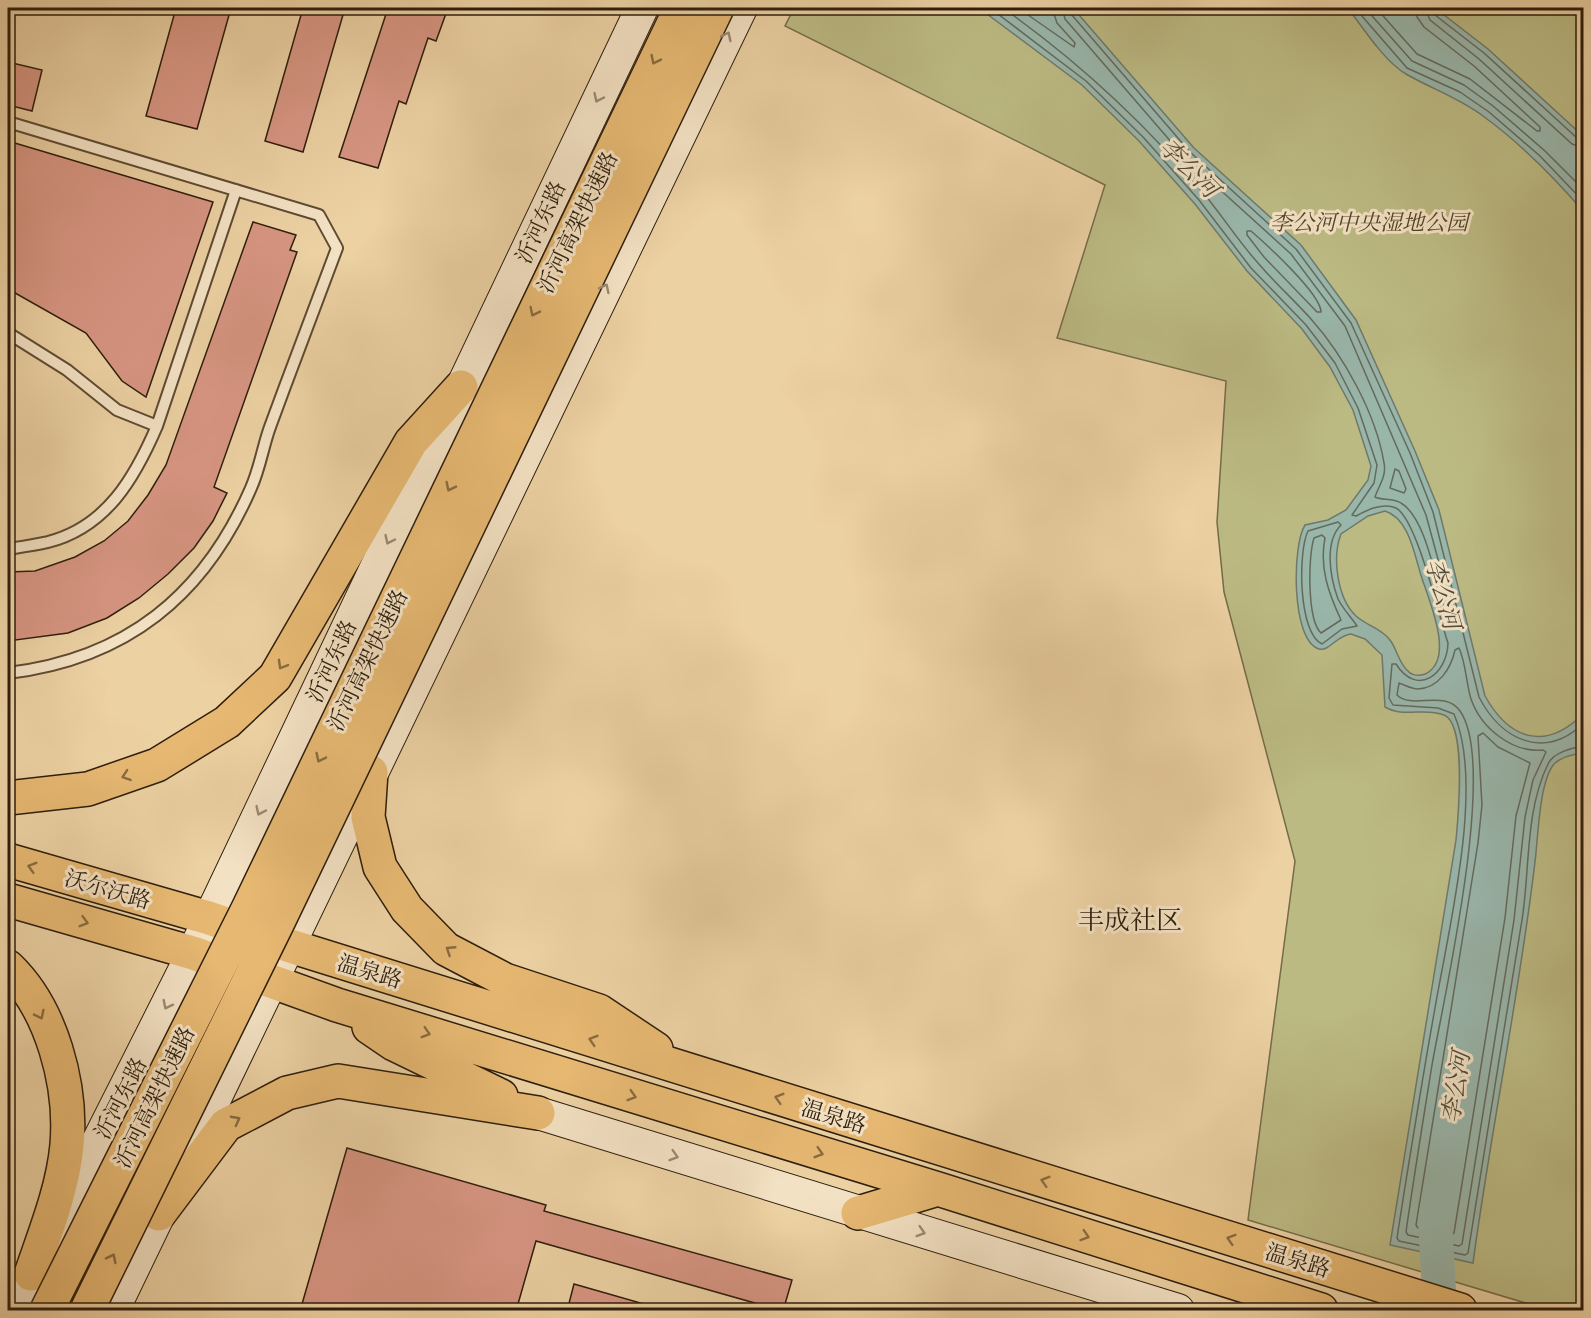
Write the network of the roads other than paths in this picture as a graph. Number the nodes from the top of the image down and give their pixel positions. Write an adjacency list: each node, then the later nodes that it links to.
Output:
1 (618, 8): 11 (main road)
2 (642, 8): 9 (main road, 沂河东路, one-way to 9)
3 (681, 8): 35 (highway, 沂河高架快速路, one-way to 35, bridge)
4 (717, 8): 36 (highway, 沂河高架快速路, one-way to 4, bridge)
5 (741, 8): 16 (main road, one-way to 5)
6 (8, 122): 7 (lane)
7 (236, 190): 10 (lane); 14 (lane)
8 (8, 333): 10 (lane)
9 (461, 387): 11 (highway); 15 (main road, 沂河东路, one-way to 15)
10 (157, 426): 12 (lane)
11 (411, 442): 13 (highway)
12 (8, 549)
13 (326, 589): 15 (main road); 17 (highway, one-way to 17)
14 (8, 672)
15 (308, 710): 20 (main road, 沂河东路, one-way to 20)
16 (371, 772): 21 (main road); 24 (highway, one-way to 16)
17 (8, 798)
18 (8, 860): 20 (highway, 沃尔沃路, one-way to 18)
19 (8, 900): 22 (highway, 沃尔沃路, one-way to 22)
20 (209, 918): 21 (highway, 温泉路); 22 (main road, 沂河东路)
21 (287, 945): 25 (main road); 26 (highway, 温泉路)
22 (193, 953): 25 (highway, 温泉路); 33 (main road, 沂河东路, one-way to 33)
23 (8, 967): 33 (highway, one-way to 33)
24 (505, 980): 26 (highway); 28 (highway)
25 (271, 982): 27 (highway, 温泉路); 31 (main road)
26 (426, 989): 28 (highway, 温泉路, one-way to 26)
27 (337, 1005): 29 (highway); 30 (highway, 温泉路, one-way to 30)
28 (688, 1070): 40 (highway, 温泉路, one-way to 28)
29 (538, 1113): 31 (highway, one-way to 29); 32 (main road, one-way to 32)
30 (938, 1189): 32 (highway); 39 (highway, 温泉路, one-way to 39)
31 (159, 1214): 37 (main road)
32 (858, 1214): 38 (main road, one-way to 38)
33 (31, 1274): 34 (main road, 沂河东路)
34 (13, 1311)
35 (47, 1311)
36 (87, 1311)
37 (113, 1311)
38 (1179, 1311)
39 (1321, 1311)
40 (1460, 1311)

